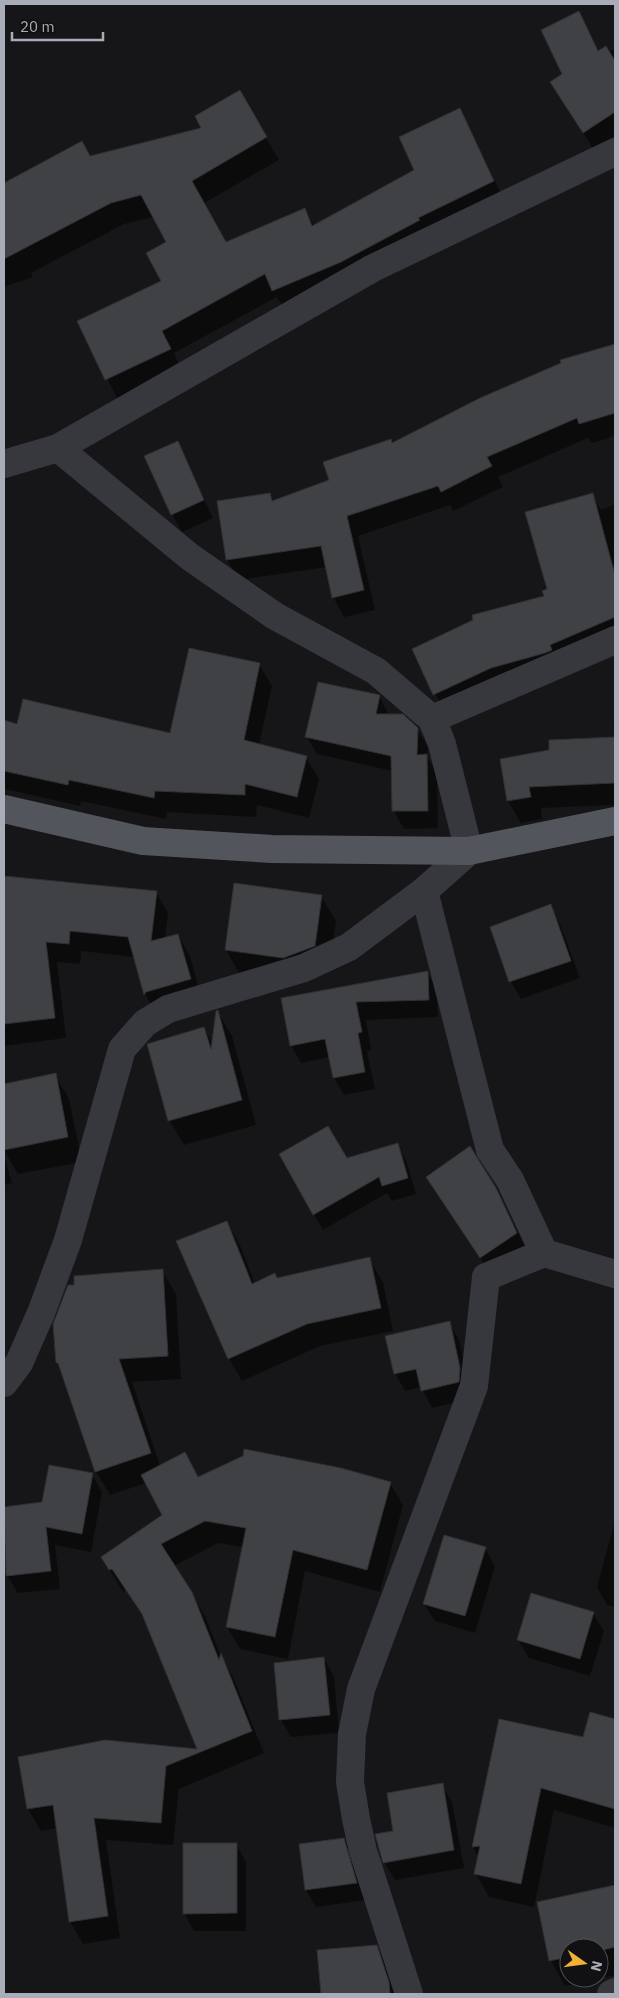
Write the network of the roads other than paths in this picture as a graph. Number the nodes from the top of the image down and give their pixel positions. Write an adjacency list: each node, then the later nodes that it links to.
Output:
1 (615, 152): 2 (street)
2 (58, 448): 3 (street); 5 (street)
3 (4, 464)
4 (615, 640): 5 (street)
5 (432, 719): 8 (street)
6 (4, 809): 8 (main road)
7 (615, 821): 8 (main road)
8 (469, 851): 9 (street)
9 (424, 891): 10 (street); 12 (street)
10 (544, 1253): 11 (street); 14 (street)
11 (615, 1274)
12 (4, 1384)
13 (615, 1992): 15 (street)
14 (410, 1994)
15 (611, 1994)

